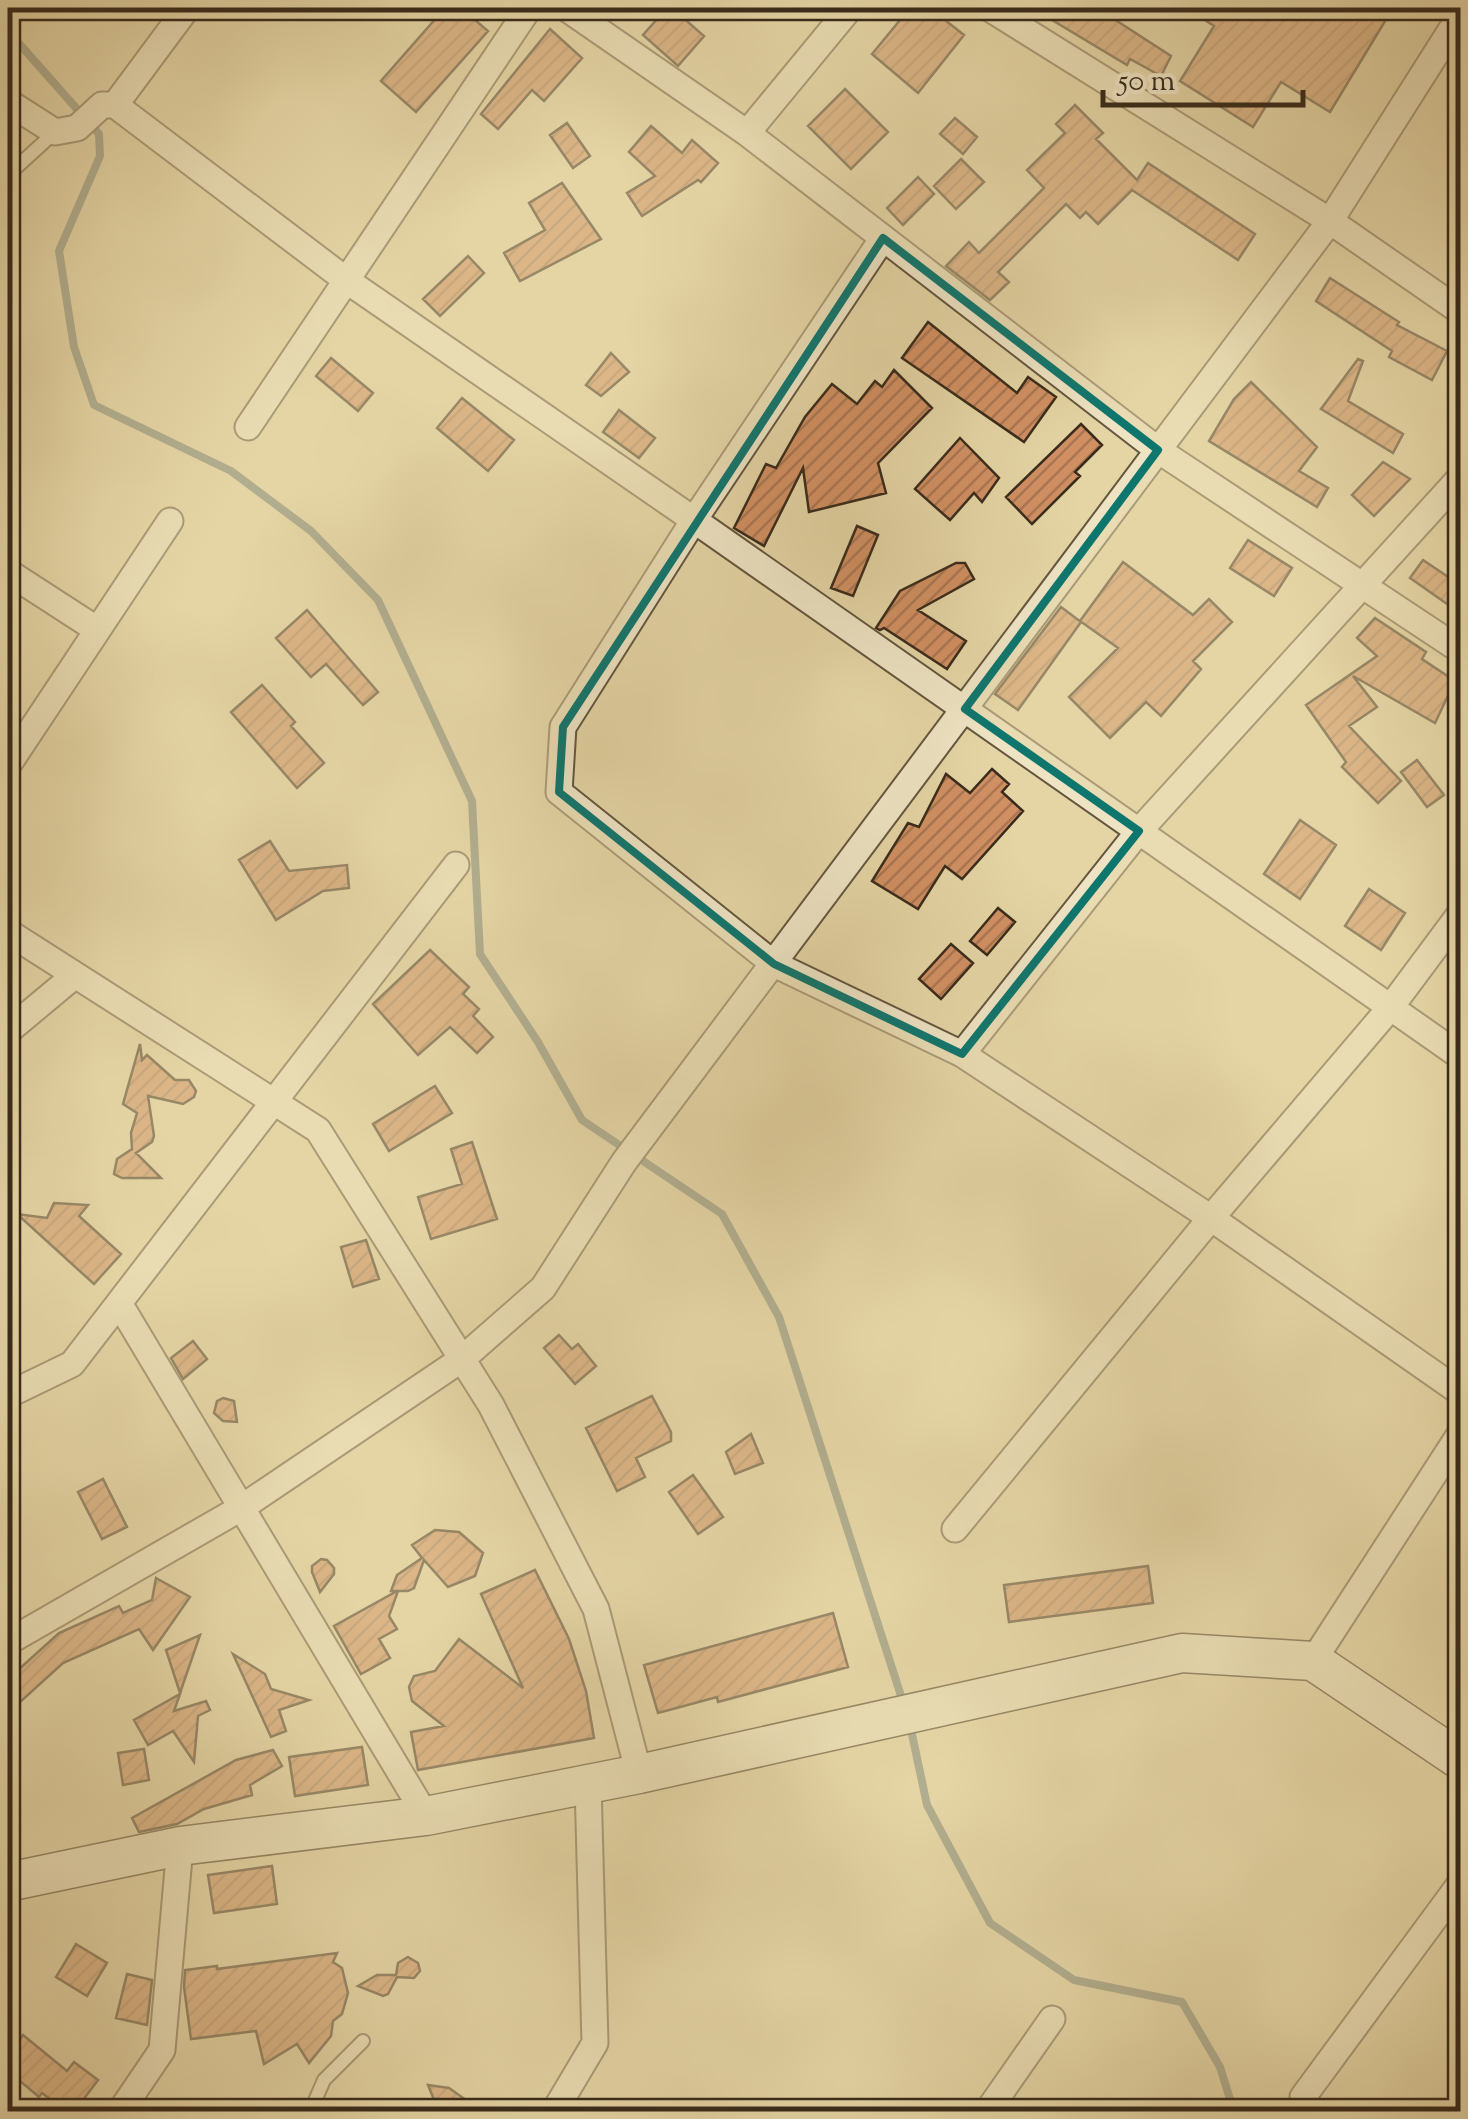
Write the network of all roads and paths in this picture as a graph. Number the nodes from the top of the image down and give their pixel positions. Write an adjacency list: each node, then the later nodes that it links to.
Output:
1 (186, 8): 8 (street)
2 (529, 8): 14 (street)
3 (566, 8): 10 (street)
4 (850, 8): 10 (street)
5 (989, 8): 12 (street)
6 (1453, 17): 12 (street)
7 (8, 102): 9 (street)
8 (108, 105): 9 (street); 14 (street)
9 (66, 130): 11 (lane)
10 (747, 133): 13 (street)
11 (8, 175)
12 (1330, 221): 15 (street); 17 (street)
13 (883, 238): 17 (street); 19 (street)
14 (346, 280): 16 (street); 19 (street)
15 (1460, 312)
16 (248, 427)
17 (1158, 450): 22 (street); 25 (street)
18 (1460, 478): 22 (street)
19 (694, 520): 25 (street); 31 (street)
20 (170, 521): 23 (street)
21 (8, 572): 23 (street)
22 (1365, 585): 24 (street); 27 (street)
23 (96, 629): 26 (street)
24 (1460, 650)
25 (965, 709): 27 (street); 31 (street)
26 (8, 765)
27 (1139, 831): 33 (street); 35 (street)
28 (456, 865): 37 (street)
29 (1460, 914): 33 (street)
30 (8, 932): 32 (street)
31 (774, 964): 35 (street); 40 (street)
32 (74, 976): 34 (street); 37 (street)
33 (1390, 1008): 36 (street); 38 (street)
34 (8, 1031)
35 (962, 1054): 38 (street)
36 (1460, 1056)
37 (274, 1104): 39 (street); 40 (street)
38 (1211, 1218): 41 (street); 45 (street)
39 (119, 1304): 42 (street); 44 (street)
40 (462, 1359): 44 (street); 49 (street)
41 (1460, 1392)
42 (8, 1395)
43 (1460, 1434): 47 (street)
44 (241, 1508): 46 (street); 51 (street)
45 (955, 1528)
46 (8, 1642)
47 (1314, 1661): 48 (street); 49 (street)
48 (1460, 1760)
49 (639, 1774): 50 (street)
50 (588, 1784): 51 (street); 60 (street)
51 (426, 1816): 52 (street)
52 (180, 1846): 53 (street); 58 (street)
53 (8, 1882)
54 (1460, 1884): 57 (street)
55 (1052, 2019): 61 (street)
56 (363, 2041): 59 (lane)
57 (1303, 2097)
58 (120, 2112)
59 (318, 2112)
60 (554, 2112)
61 (986, 2112)

